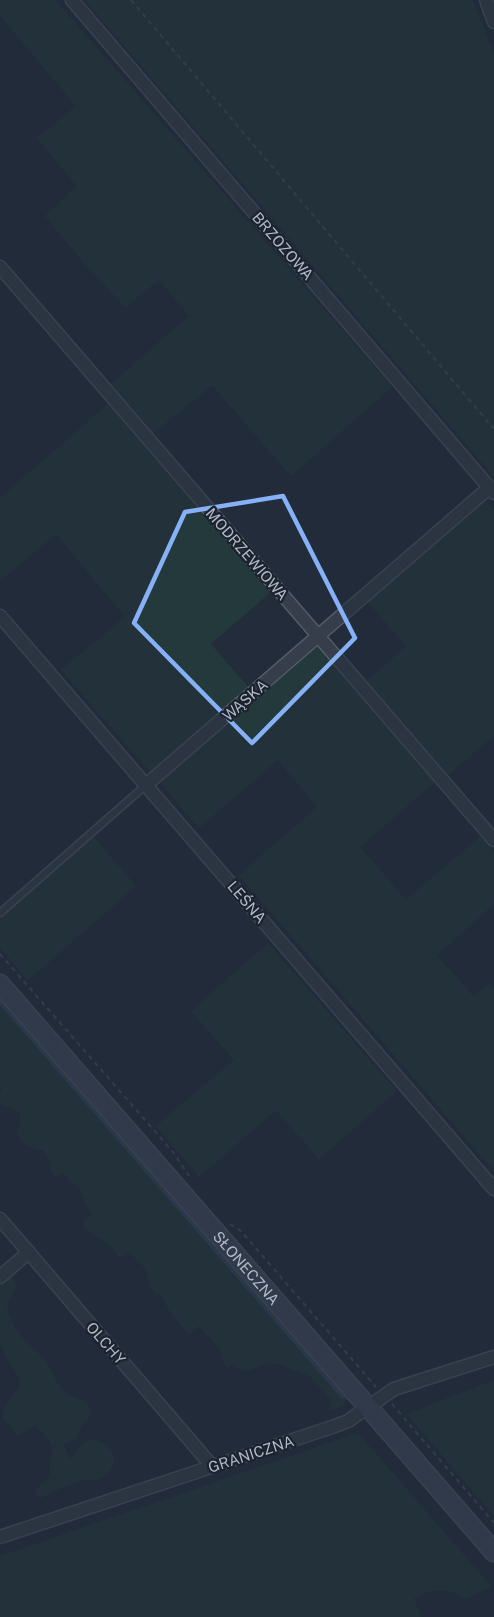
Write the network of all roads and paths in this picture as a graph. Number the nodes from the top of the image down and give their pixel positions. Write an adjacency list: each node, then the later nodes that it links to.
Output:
1 (72, 0): 7 (street, BRZOZOWA)
2 (131, 0): 6 (path)
3 (486, 0): 4 (street)
4 (494, 22)
5 (0, 267): 9 (street, MODRZEWIOWA)
6 (494, 429)
7 (493, 488): 9 (street, WĄSKA)
8 (0, 616): 10 (street, LEŚNA)
9 (318, 636): 10 (street, WĄSKA); 11 (street, MODRZEWIOWA)
10 (146, 785): 12 (lane, WĄSKA); 16 (street, LEŚNA)
11 (494, 840)
12 (0, 913)
13 (0, 954): 15 (path)
14 (0, 984): 23 (main road, SŁONECZNA)
15 (192, 1180)
16 (494, 1189)
17 (0, 1219): 19 (street, OLCHY)
18 (226, 1221): 22 (path)
19 (29, 1252): 20 (street); 24 (street, OLCHY)
20 (0, 1277)
21 (494, 1357): 22 (street, GRANICZNA)
22 (383, 1395): 23 (street, GRANICZNA); 25 (path)
23 (368, 1406): 24 (street, GRANICZNA); 27 (main road, SŁONECZNA)
24 (212, 1467): 26 (street, GRANICZNA)
25 (494, 1522)
26 (0, 1537)
27 (494, 1551)

